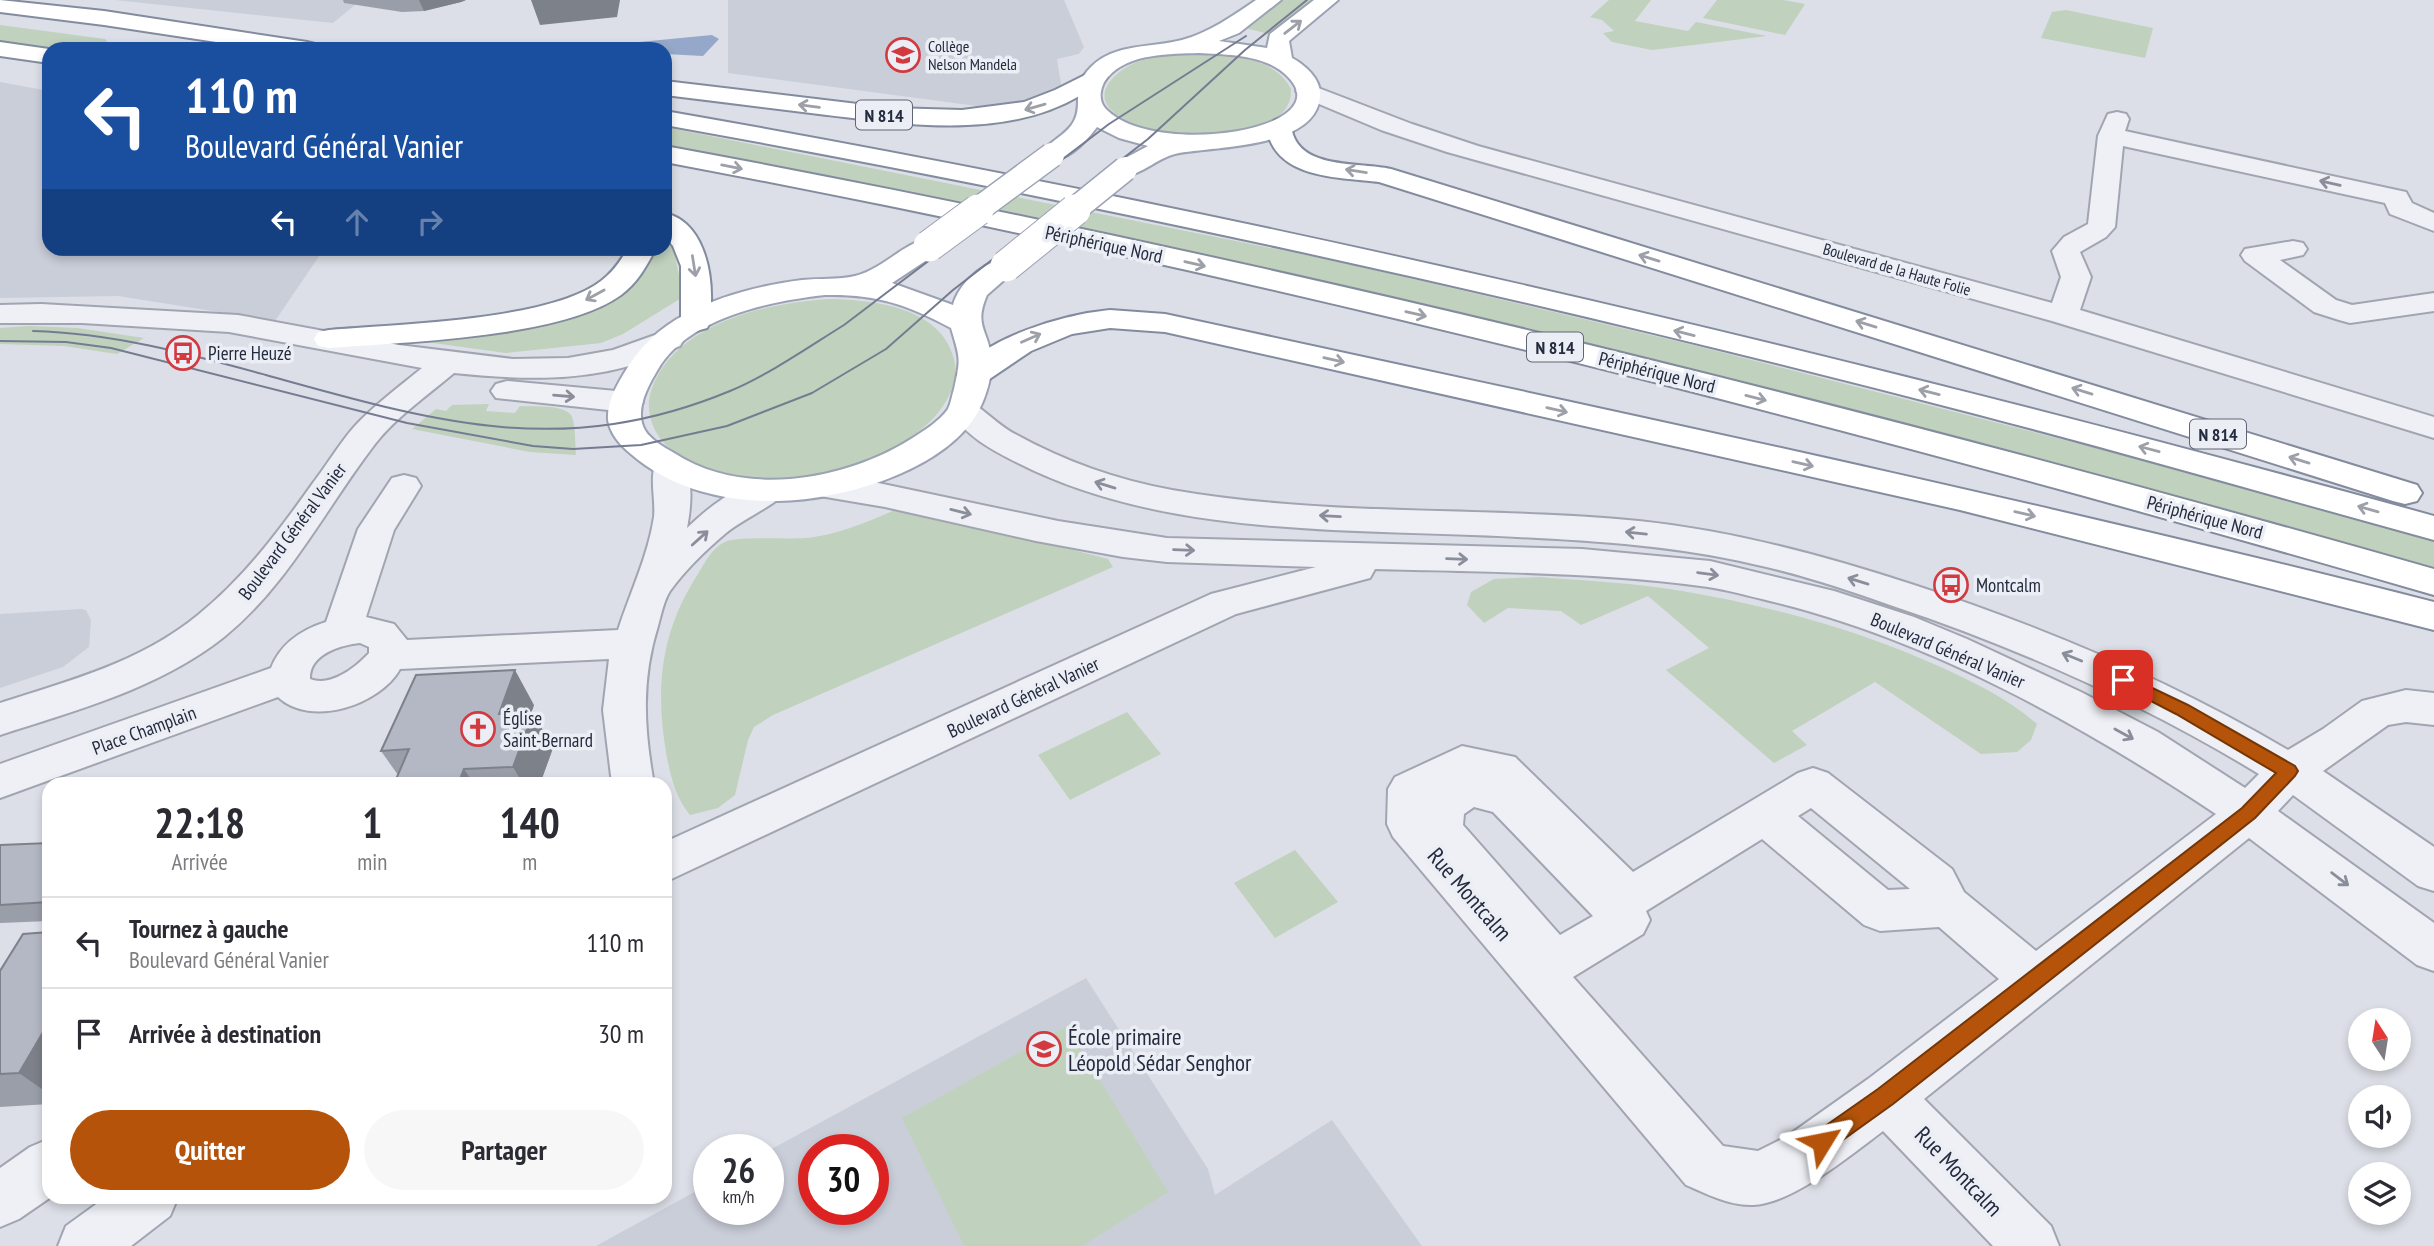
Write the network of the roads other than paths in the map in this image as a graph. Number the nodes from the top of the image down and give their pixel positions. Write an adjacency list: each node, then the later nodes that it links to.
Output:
1 (1270, 0): 7 (main road)
2 (1327, 0): 10 (main road, one-way to 2)
3 (0, 6): 6 (main road)
4 (0, 19): 5 (main road)
5 (179, 42)
6 (274, 42)
7 (1185, 45): 10 (main road); 11 (main road)
8 (0, 49): 9 (main road)
9 (42, 55)
10 (1283, 62): 13 (main road)
11 (1095, 77): 12 (main road, N 814, one-way to 12); 14 (main road)
12 (672, 89)
13 (1308, 91): 16 (street, Boulevard de la Haute Folie); 18 (main road)
14 (1091, 107): 20 (main road); 26 (main road, bridge)
15 (672, 108): 19 (main road, N 814)
16 (1360, 113): 18 (street, Boulevard de la Haute Folie); 29 (street, Boulevard de la Haute Folie)
17 (672, 119): 19 (main road, Périphérique Nord / N 814)
18 (1291, 120): 20 (main road); 44 (main road, N 814, one-way to 18)
19 (758, 134): 46 (main road, Périphérique Nord / N 814, one-way to 19)
20 (1195, 144): 32 (main road, bridge)
21 (672, 156): 48 (main road, Périphérique Nord / N 814, one-way to 48)
22 (2434, 223): 29 (street, one-way to 29)
23 (672, 228): 31 (main road, one-way to 31)
24 (2293, 249): 27 (street)
25 (638, 256): 33 (main road, one-way to 33)
26 (855, 286): 31 (main road); 32 (main road)
27 (2434, 302)
28 (0, 314): 30 (street)
29 (2063, 315): 39 (street, Boulevard de la Haute Folie)
30 (160, 318): 33 (street); 35 (street)
31 (696, 322): 34 (main road)
32 (963, 322): 36 (main road)
33 (329, 339): 35 (street)
34 (669, 339): 35 (street); 37 (main road)
35 (435, 372): 37 (street, one-way to 37); 56 (street, Boulevard Général Vanier)
36 (974, 375): 38 (main road); 50 (main road, one-way to 50)
37 (627, 402): 40 (main road)
38 (964, 409): 42 (main road); 45 (street, Boulevard Général Vanier, one-way to 38)
39 (2434, 428)
40 (670, 467): 43 (main road); 49 (street)
41 (404, 486): 51 (street)
42 (820, 486): 43 (main road); 47 (street, Boulevard Général Vanier, one-way to 47)
43 (769, 491): 49 (street, one-way to 43)
44 (2434, 502)
45 (1398, 520): 47 (street); 59 (street, Boulevard Général Vanier, one-way to 45)
46 (2434, 528)
47 (1389, 557): 59 (street, Boulevard Général Vanier, one-way to 59); 60 (street, Boulevard Général Vanier)
48 (2434, 582)
49 (652, 587): 52 (street)
50 (2434, 616)
51 (343, 630): 53 (street); 54 (street)
52 (633, 645): 53 (street); 57 (street)
53 (389, 655): 54 (street)
54 (288, 678): 58 (street, Place Champlain)
55 (2434, 709): 59 (street, Rue Montcalm)
56 (0, 719)
57 (632, 777)
58 (0, 781)
59 (2270, 792): 61 (street, Boulevard Général Vanier); 62 (street, Boulevard Général Vanier, one-way to 62); 63 (street, Rue Montcalm)
60 (672, 860)
61 (2434, 872)
62 (2434, 950)
63 (2035, 980): 64 (street, Rue Montcalm); 64 (street, Rue Montcalm)
64 (1886, 1097): 69 (street, Rue Montcalm)
65 (42, 1171): 66 (street)
66 (0, 1200)
67 (142, 1204): 68 (street)
68 (86, 1246)
69 (2031, 1246)

